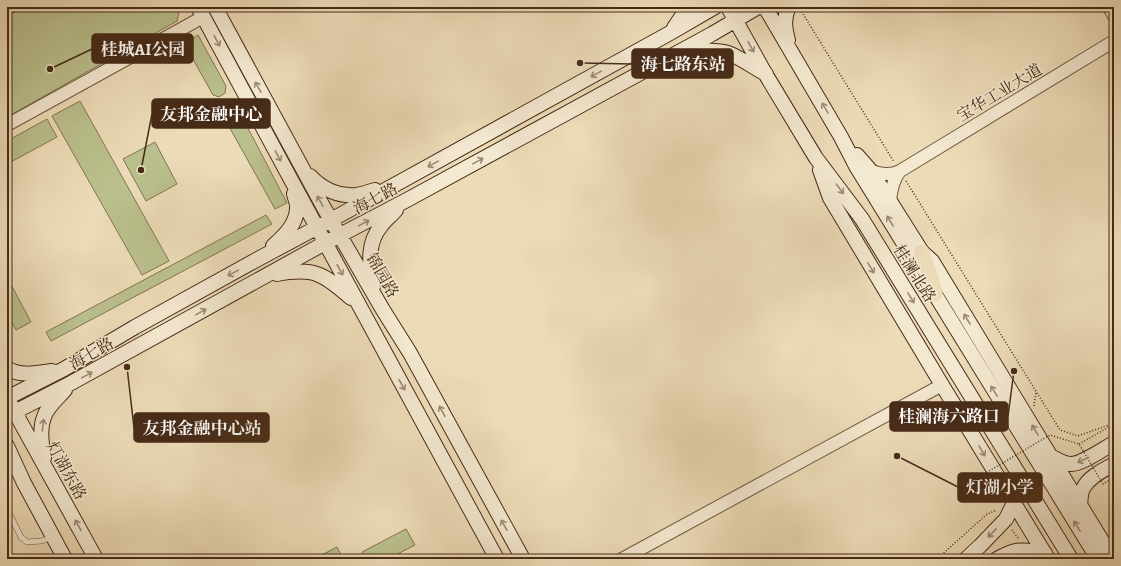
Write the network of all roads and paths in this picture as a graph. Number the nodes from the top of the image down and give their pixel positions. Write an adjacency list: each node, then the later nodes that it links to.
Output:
1 (215, 7): 21 (main road, 锦园路, one-way to 1)
2 (688, 7): 13 (main road)
3 (715, 7): 13 (main road)
4 (728, 7): 12 (main road, 桂澜北路)
5 (758, 7): 12 (main road, 海七路)
6 (765, 7): 16 (main road, 桂澜北路)
7 (789, 7): 16 (main road)
8 (799, 7): 23 (path)
9 (1109, 7): 11 (street)
10 (201, 12): 18 (street); 24 (main road, one-way to 24)
11 (1114, 16)
12 (736, 20): 15 (main road, 海七路); 17 (main road, 桂澜北路, one-way to 17)
13 (670, 33): 25 (main road, one-way to 25)
14 (1114, 41): 23 (street, 宝华工业大道)
15 (682, 51): 17 (main road); 26 (main road, 海七路, one-way to 15)
16 (793, 54): 19 (main road, 桂澜北路, one-way to 16)
17 (766, 75): 20 (main road, 桂澜北路)
18 (7, 126)
19 (841, 137): 22 (main road); 35 (main road, 桂澜北路, one-way to 19)
20 (816, 158): 41 (main road, one-way to 41); 74 (main road, 桂澜北路, one-way to 74)
21 (302, 168): 25 (main road); 28 (main road, 锦园路, one-way to 21)
22 (871, 171): 23 (street); 27 (main road)
23 (900, 171): 27 (street); 42 (path)
24 (289, 176): 29 (main road); 33 (main road)
25 (396, 184): 28 (main road)
26 (405, 201): 30 (main road, 海七路, one-way to 26); 36 (main road)
27 (890, 201): 32 (main road)
28 (331, 220): 29 (main road); 30 (main road, 锦园路)
29 (317, 227): 31 (main road); 33 (main road)
30 (340, 235): 31 (main road, 海七路); 36 (main road, 锦园路)
31 (325, 244): 34 (main road, 海七路); 37 (main road, one-way to 37)
32 (922, 252): 35 (main road); 52 (main road, one-way to 32)
33 (258, 259): 39 (main road, one-way to 39)
34 (266, 276): 37 (main road); 40 (main road, 海七路, one-way to 34)
35 (935, 294): 75 (main road, 桂澜北路, one-way to 35)
36 (375, 295): 69 (main road, 锦园路, one-way to 36)
37 (358, 304): 68 (main road, one-way to 68)
38 (7, 368): 39 (main road)
39 (64, 369): 43 (main road)
40 (71, 383): 45 (main road, 海七路); 54 (main road, one-way to 40)
41 (942, 385): 59 (main road, one-way to 59); 70 (street)
42 (1036, 390): 44 (path); 46 (path)
43 (7, 398): 45 (main road, 灯湖东路)
44 (1034, 406)
45 (11, 414): 54 (main road, 灯湖东路)
46 (1114, 424): 48 (path)
47 (1114, 443): 52 (main road, one-way to 52)
48 (1079, 444): 56 (path, bridge); 57 (path, bridge)
49 (7, 446): 58 (main road)
50 (1114, 448): 51 (main road)
51 (1114, 453)
52 (1050, 456): 60 (main road)
53 (7, 464): 58 (main road)
54 (44, 464): 67 (main road, 灯湖东路, one-way to 54)
55 (1114, 464): 60 (main road)
56 (984, 474)
57 (1114, 477)
58 (24, 483): 63 (main road)
59 (1014, 503): 62 (main road); 65 (main road)
60 (1080, 505): 76 (main road)
61 (7, 509): 63 (lane)
62 (1006, 519): 64 (path); 71 (path); 72 (main road, one-way to 72)
63 (54, 537): 66 (main road)
64 (1021, 550): 65 (main road); 73 (main road)
65 (1046, 556)
66 (65, 559)
67 (96, 559)
68 (497, 559)
69 (523, 559)
70 (622, 559)
71 (937, 559)
72 (966, 559)
73 (998, 559)
74 (1071, 559)
75 (1098, 559)
76 (1113, 559)

